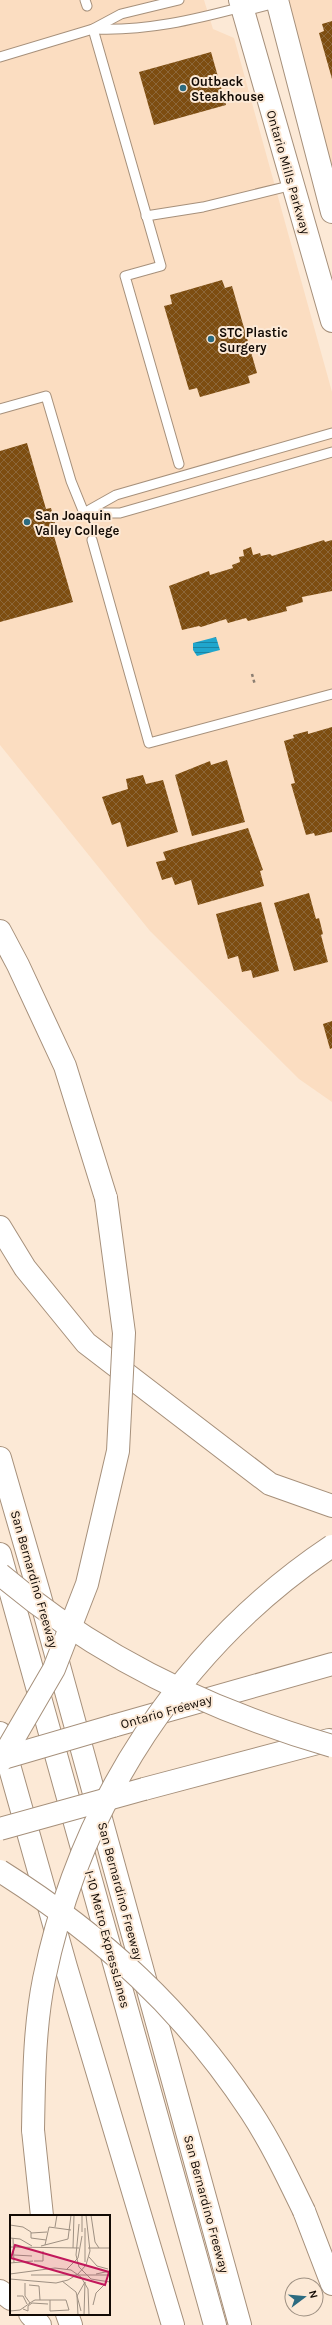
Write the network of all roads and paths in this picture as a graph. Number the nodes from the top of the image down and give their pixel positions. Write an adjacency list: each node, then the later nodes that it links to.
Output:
1 (179, 0): 5 (lane)
2 (268, 0): 4 (street)
3 (277, 0): 8 (main road)
4 (241, 4): 5 (lane); 7 (main road, Ontario Mills Parkway)
5 (94, 29): 6 (lane); 9 (lane)
6 (0, 57)
7 (293, 184): 9 (lane); 10 (main road, Ontario Mills Parkway)
8 (332, 212)
9 (146, 216): 14 (lane)
10 (332, 321)
11 (0, 409): 15 (lane)
12 (332, 433): 15 (lane)
13 (332, 452): 15 (lane)
14 (179, 464)
15 (84, 513)
16 (92, 540): 19 (lane)
17 (252, 674): 18 (path)
18 (255, 685)
19 (332, 694)
20 (0, 931): 32 (main road, bridge)
21 (0, 1227): 23 (main road)
22 (0, 1458): 45 (main road, San Bernardino Freeway)
23 (332, 1506)
24 (332, 1546): 35 (main road, bridge)
25 (0, 1554): 44 (main road, I-10 Metro ExpressLanes)
26 (0, 1574): 30 (main road, bridge)
27 (332, 1664): 31 (main road, Ontario Freeway, bridge)
28 (0, 1734): 43 (main road)
29 (332, 1739): 33 (main road, bridge)
30 (332, 1746)
31 (0, 1759)
32 (0, 1762)
33 (0, 1829)
34 (0, 1871): 36 (main road, bridge)
35 (42, 2215)
36 (332, 2284)
37 (0, 2291): 38 (main road)
38 (10, 2298)
39 (31, 2315): 41 (main road)
40 (67, 2315): 42 (main road)
41 (40, 2325)
42 (71, 2325)
43 (173, 2325)
44 (215, 2325)
45 (240, 2325)

